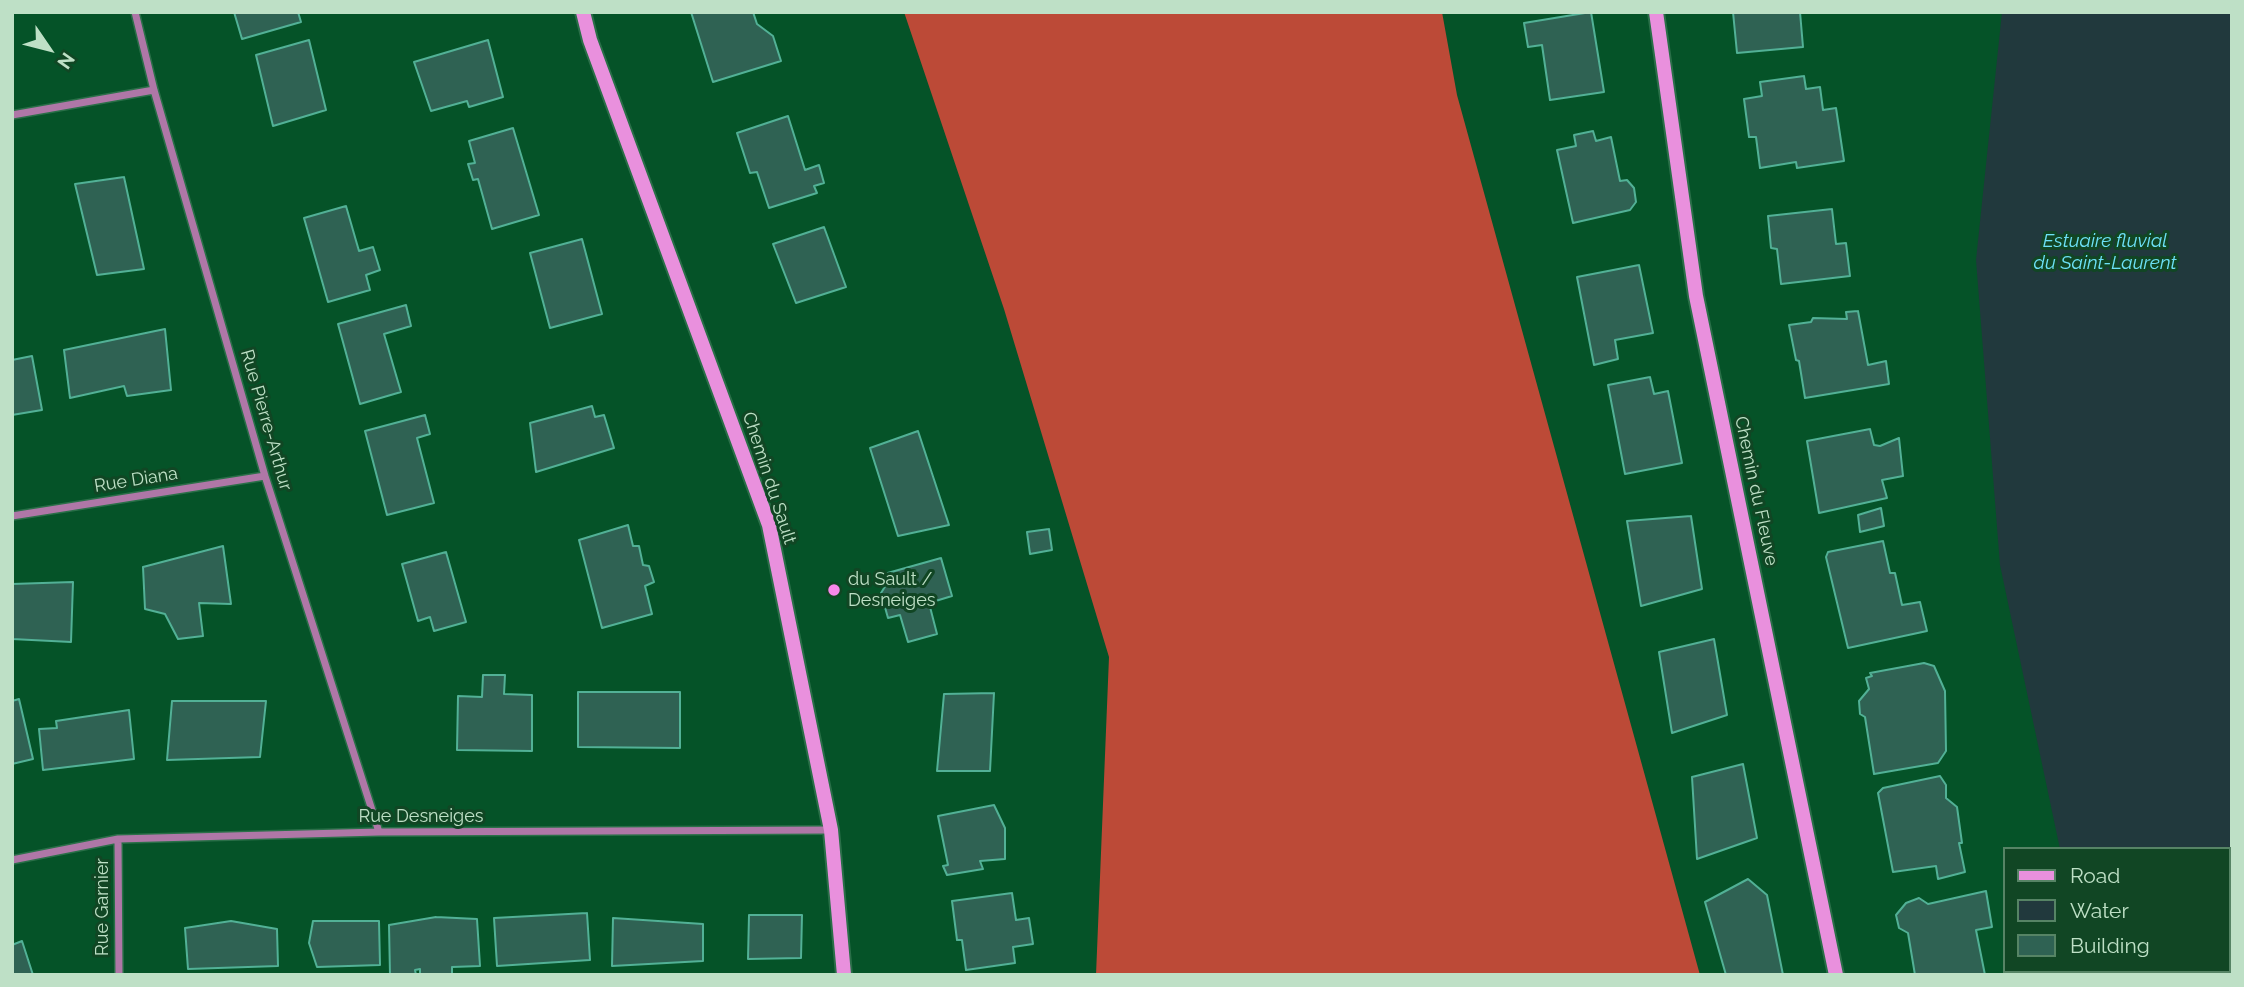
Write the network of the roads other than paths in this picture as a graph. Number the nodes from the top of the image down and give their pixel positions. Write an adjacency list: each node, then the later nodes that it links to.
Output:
1 (135, 12): 4 (street, Rue Pierre-Arthur)
2 (583, 12): 8 (street, Chemin du Sault)
3 (1657, 12): 14 (street, Chemin du Fleuve)
4 (153, 90): 5 (street); 6 (street, Rue Pierre-Arthur)
5 (12, 115)
6 (265, 476): 7 (street, Rue Diana); 9 (street, Rue Pierre-Arthur)
7 (12, 516)
8 (831, 830): 9 (street, Rue Desneiges); 13 (street, Chemin du Sault)
9 (379, 832): 10 (street, Rue Desneiges)
10 (118, 839): 11 (street, Rue Desneiges); 12 (street, Rue Garnier)
11 (12, 860)
12 (119, 975)
13 (844, 975)
14 (1836, 975)

